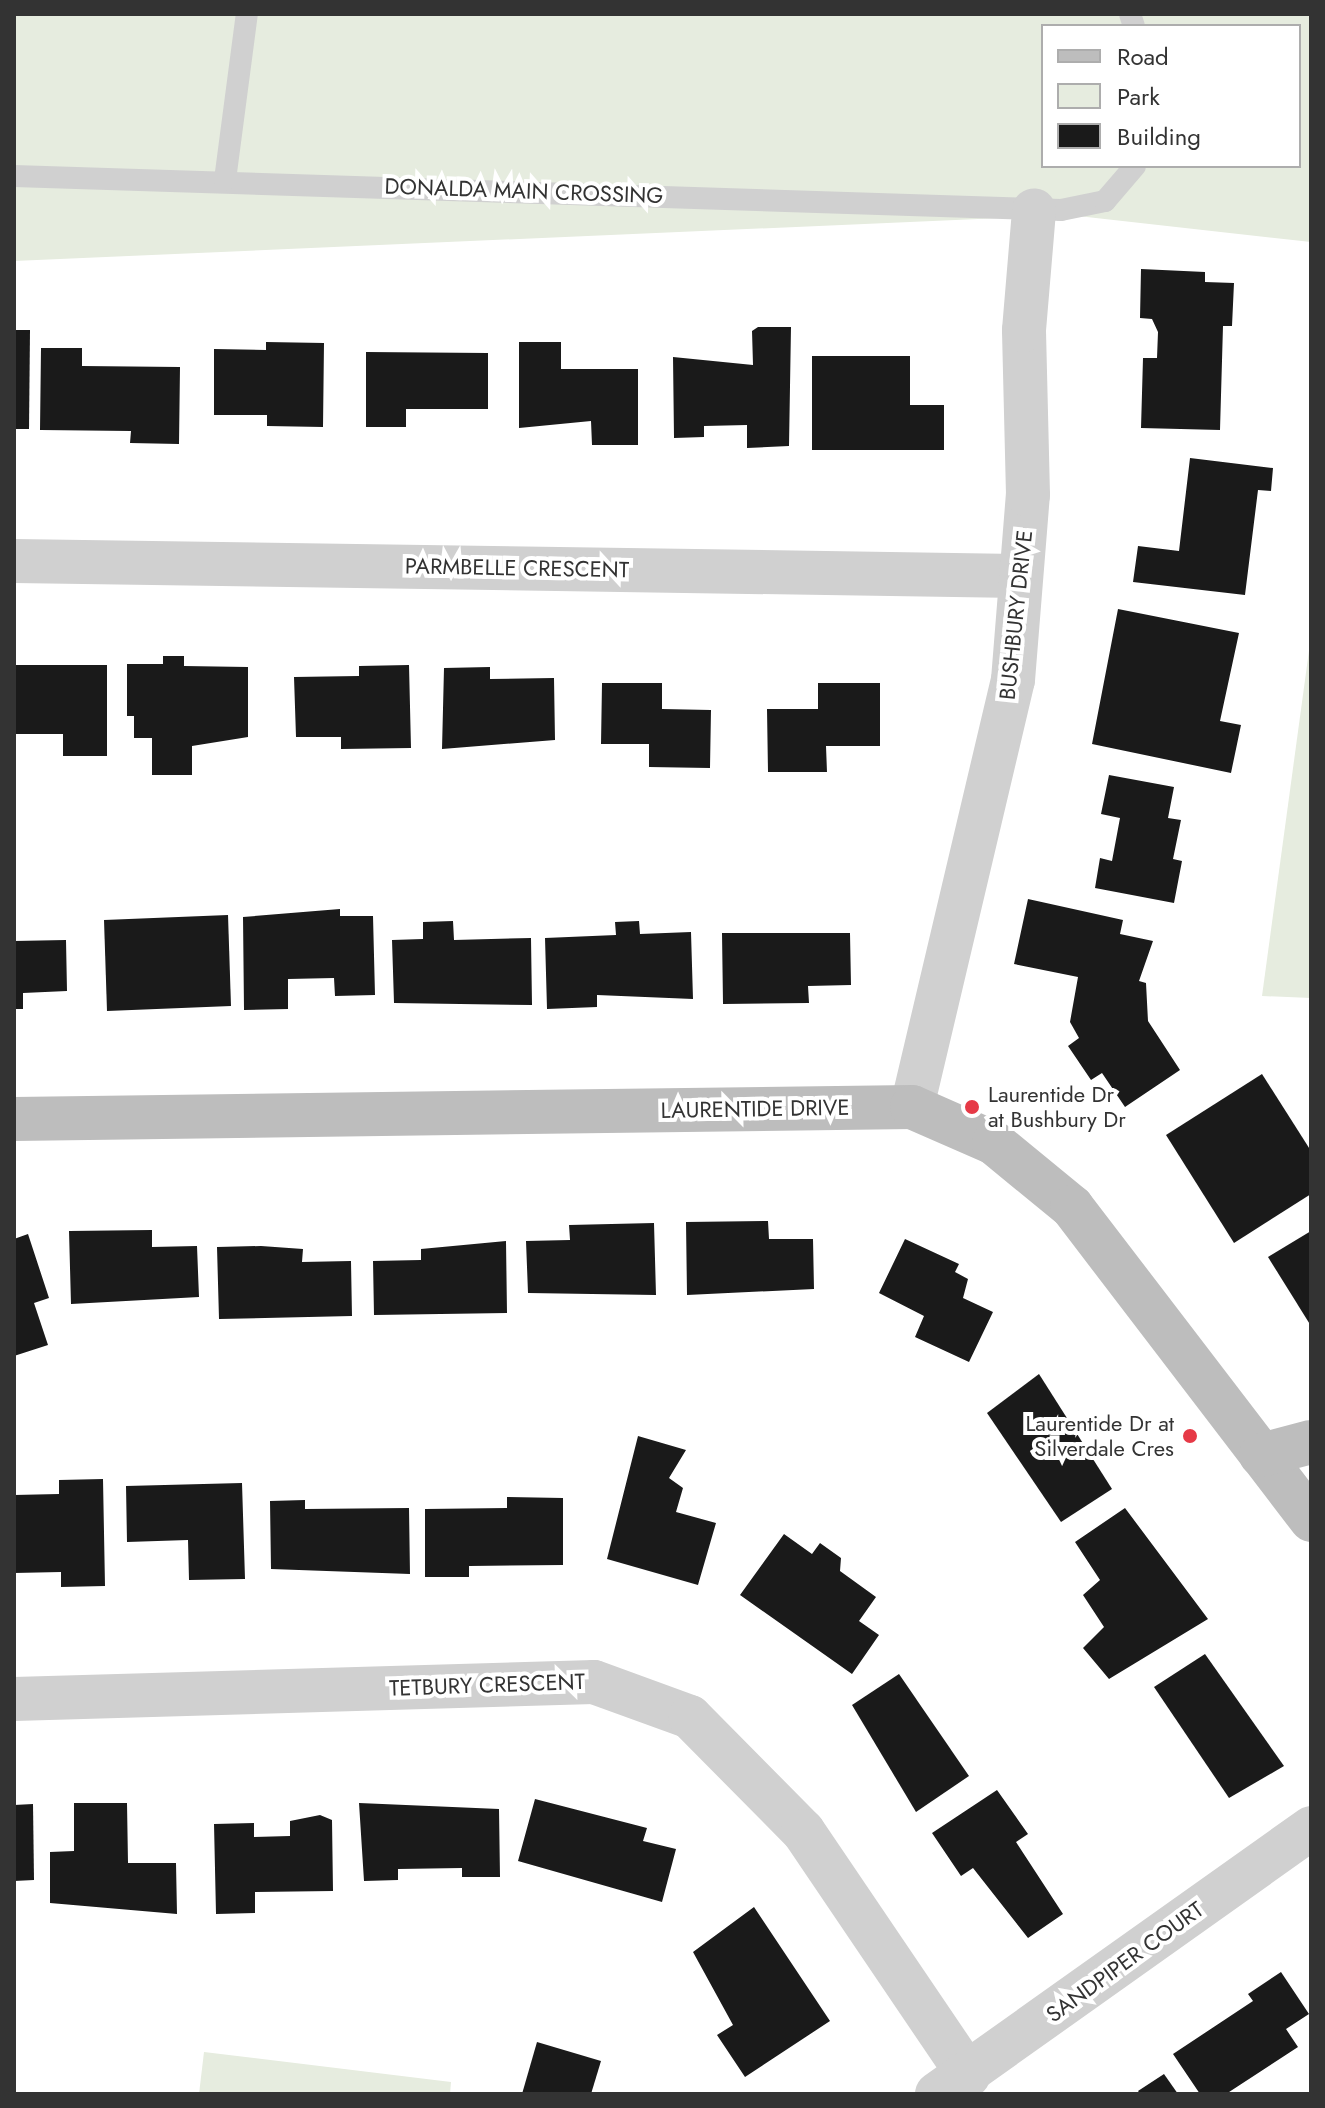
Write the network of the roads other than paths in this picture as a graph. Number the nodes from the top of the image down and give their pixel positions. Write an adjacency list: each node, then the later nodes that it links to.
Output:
1 (247, 14): 4 (lane)
2 (1133, 168): 5 (lane, DONALDA MAIN CROSSING)
3 (14, 176): 4 (lane, DONALDA MAIN CROSSING)
4 (225, 180): 5 (lane, DONALDA MAIN CROSSING)
5 (1034, 210): 7 (street, BUSHBURY DRIVE)
6 (14, 561): 7 (street, PARMBELLE CRESCENT)
7 (1020, 576): 8 (street, BUSHBURY DRIVE)
8 (912, 1107): 9 (street, LAURENTIDE DRIVE); 11 (street, LAURENTIDE DRIVE)
9 (14, 1119)
10 (1311, 1442): 11 (street)
11 (1261, 1455): 12 (street, LAURENTIDE DRIVE)
12 (1311, 1520)
13 (14, 1699): 15 (street, TETBURY CRESCENT)
14 (1311, 1828): 15 (street, SANDPIPER COURT)
15 (952, 2085)

